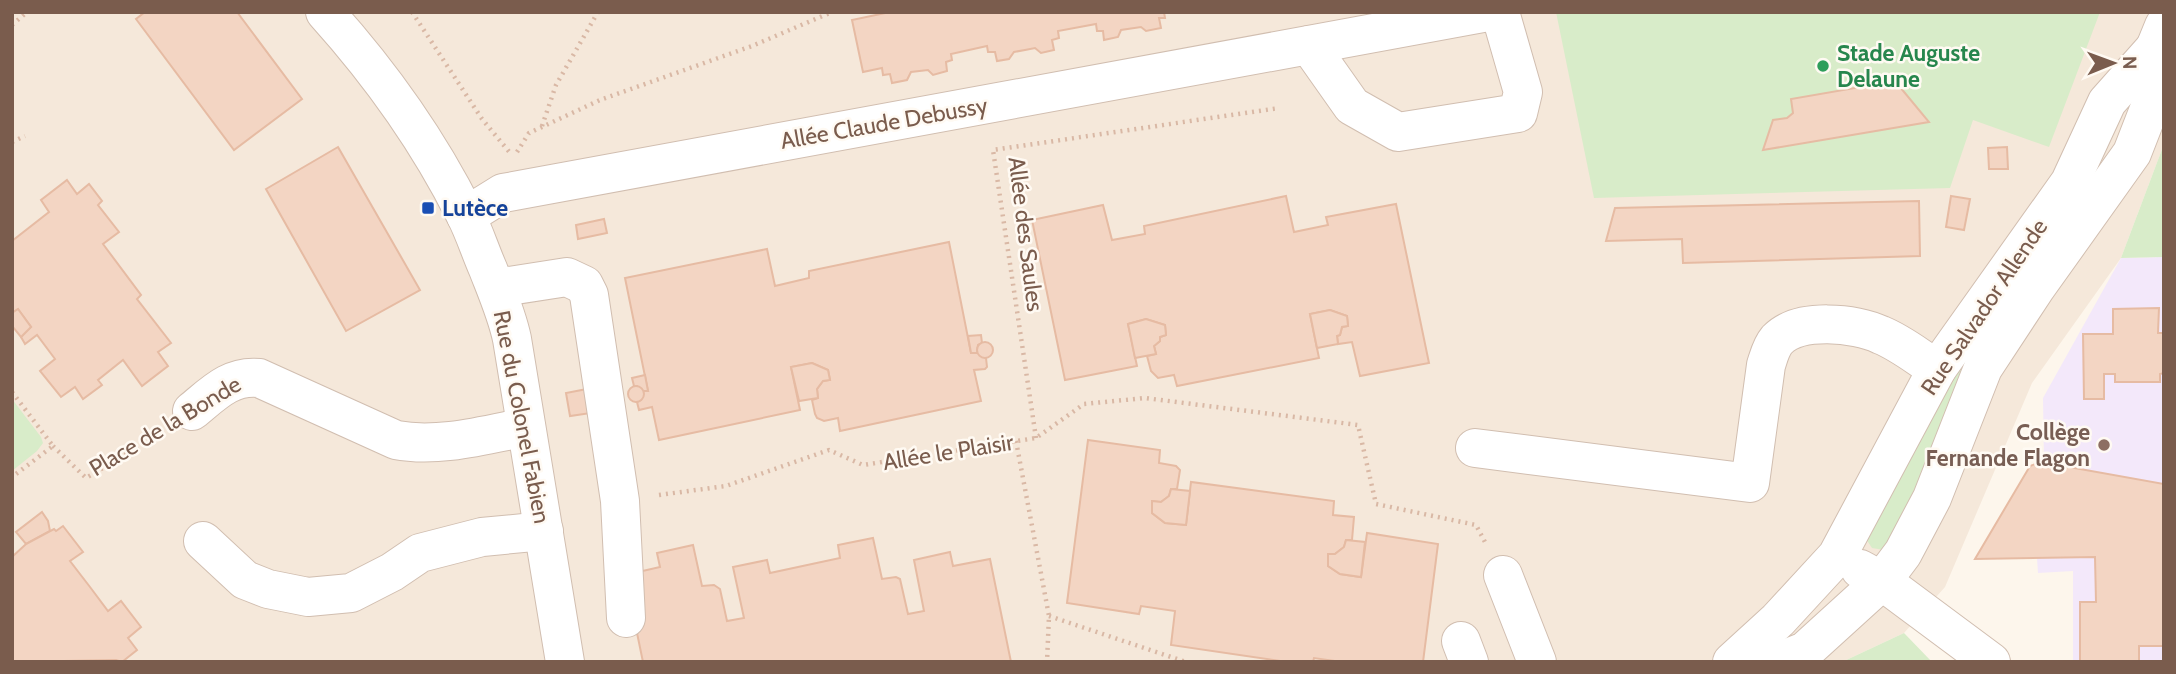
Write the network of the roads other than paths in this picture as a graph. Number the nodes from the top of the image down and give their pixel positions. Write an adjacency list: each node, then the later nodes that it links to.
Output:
1 (325, 12): 6 (street, Rue du Colonel Fabien)
2 (1488, 12): 5 (street, Allée Claude Debussy)
3 (1500, 12): 5 (street)
4 (2160, 37): 8 (street, Rue Salvador Allende); 16 (street, Rue Salvador Allende)
5 (1309, 45): 6 (street, Allée Claude Debussy)
6 (466, 216): 7 (street, Rue du Colonel Fabien)
7 (496, 288): 10 (street, Rue du Colonel Fabien); 17 (street)
8 (1937, 369): 11 (street); 14 (street, Rue Salvador Allende)
9 (192, 411): 10 (street, Place de la Bonde)
10 (526, 427): 12 (street, Rue du Colonel Fabien)
11 (1475, 448)
12 (544, 531): 13 (street); 19 (street, Rue du Colonel Fabien)
13 (203, 541)
14 (1837, 556): 16 (street); 21 (street, Rue Salvador Allende)
15 (1503, 575): 20 (street)
16 (1882, 581): 18 (street); 22 (street, Rue Salvador Allende)
17 (626, 618)
18 (1985, 659)
19 (565, 662)
20 (1537, 662)
21 (1732, 662)
22 (1778, 662)

